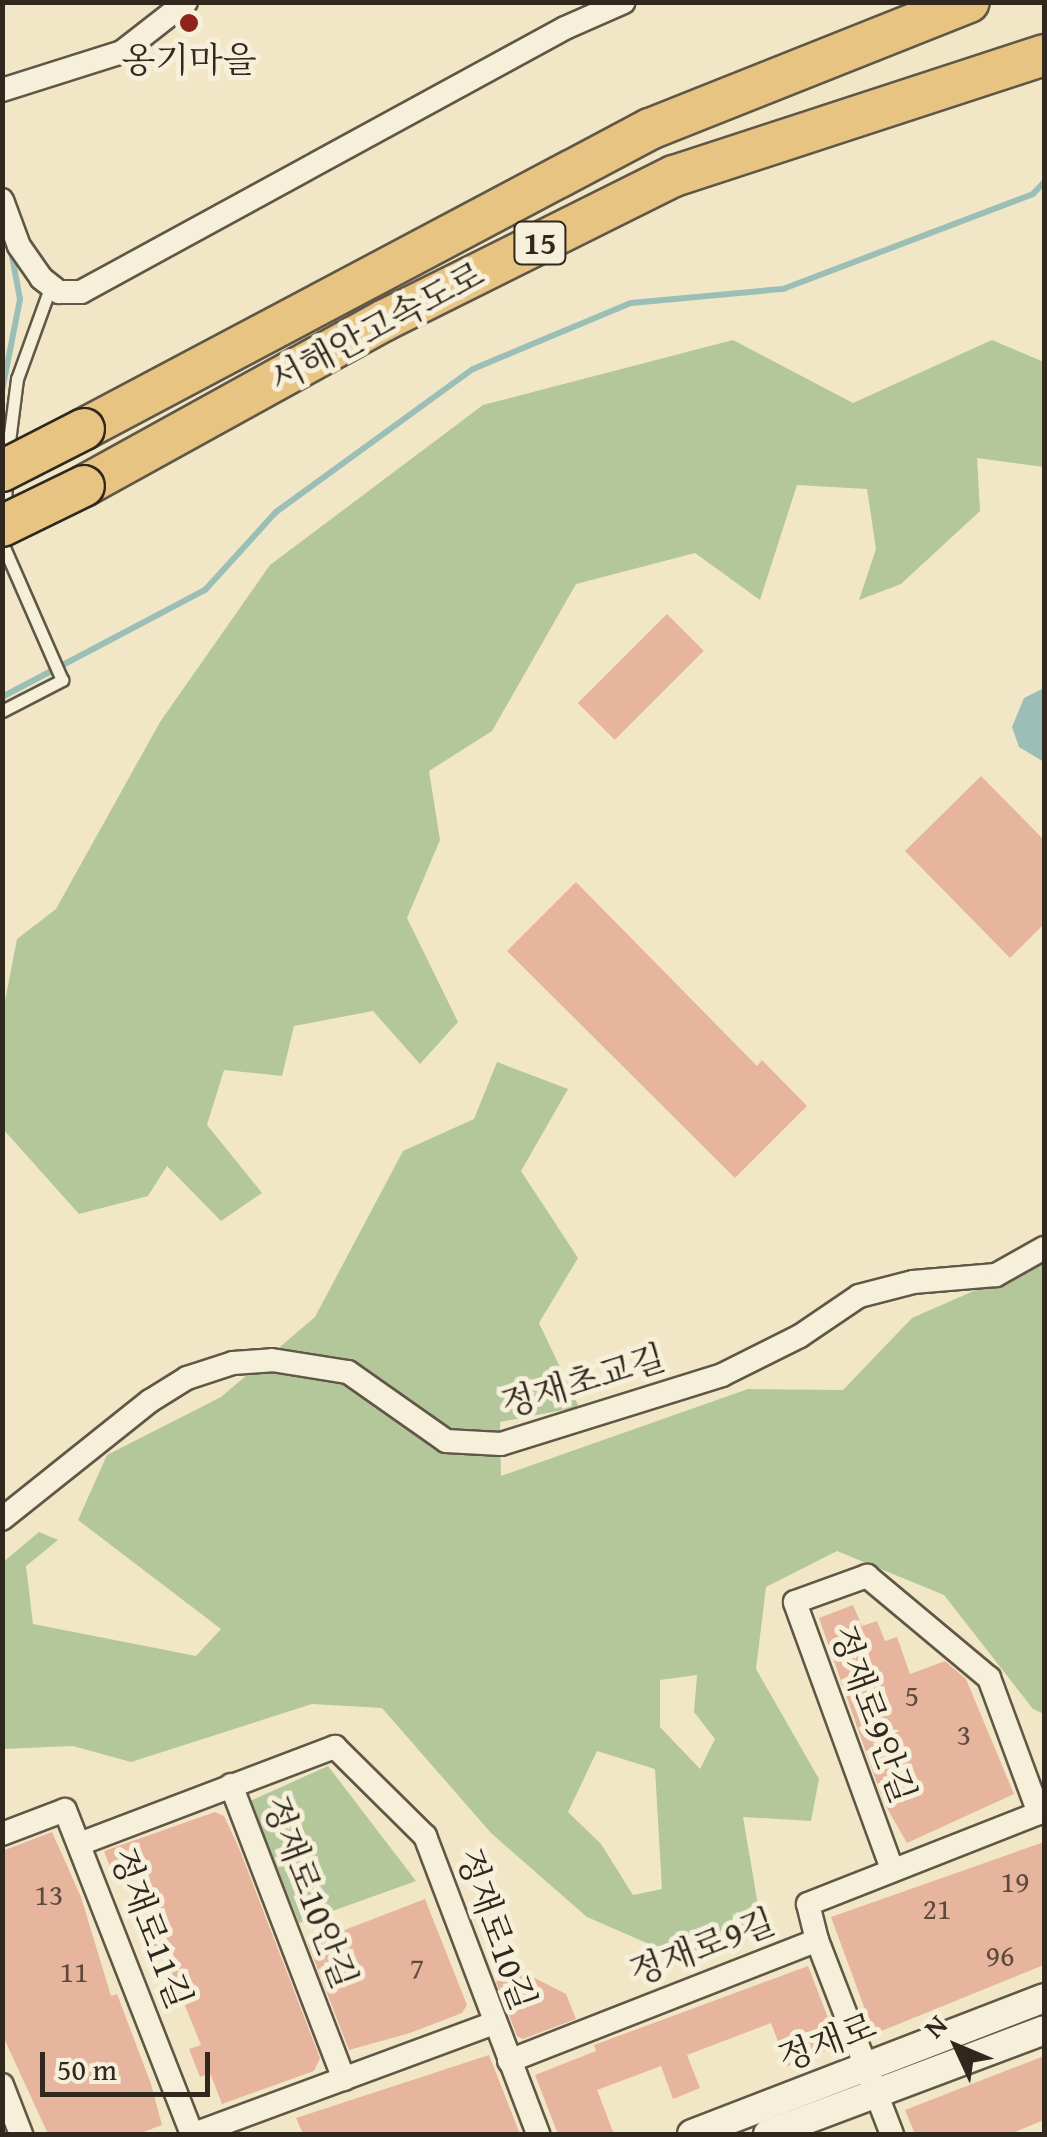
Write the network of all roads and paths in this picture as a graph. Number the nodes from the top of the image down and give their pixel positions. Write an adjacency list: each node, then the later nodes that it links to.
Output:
1 (186, 2): 5 (street)
2 (624, 2): 7 (street)
3 (969, 2): 8 (highway, 서해안고속도로 / 15, bridge)
4 (1034, 58): 9 (highway, 서해안고속도로 / 15, bridge)
5 (2, 90)
6 (2, 200): 7 (street)
7 (50, 288): 10 (lane)
8 (2, 472)
9 (2, 526)
10 (2, 712)
11 (1044, 1248): 12 (street, 정재초교길)
12 (2, 1520)
13 (232, 1786): 16 (street, 정재로10길); 20 (street, 정재로10길); 23 (street, 정재로10안길)
14 (1042, 1812): 17 (street, 정재로9길); 17 (street, 정재로9안길)
15 (2, 1834): 16 (street, 정재로11길)
16 (82, 1843): 27 (street, 정재로11길)
17 (892, 1869): 18 (street, 정재로9길)
18 (817, 1940): 22 (street, 정재로9길); 24 (street)
19 (1044, 1998): 24 (street, 정재로)
20 (491, 2024): 22 (street, 정재로10길); 23 (street)
21 (1044, 2030): 24 (street, 정재로)
22 (508, 2060): 28 (street, 정재로10길)
23 (344, 2079): 27 (street)
24 (872, 2080): 29 (street, 정재로); 30 (street, 정재로); 31 (street)
25 (2, 2085): 26 (street)
26 (21, 2134)
27 (193, 2134)
28 (538, 2134)
29 (692, 2134)
30 (768, 2134)
31 (892, 2134)

